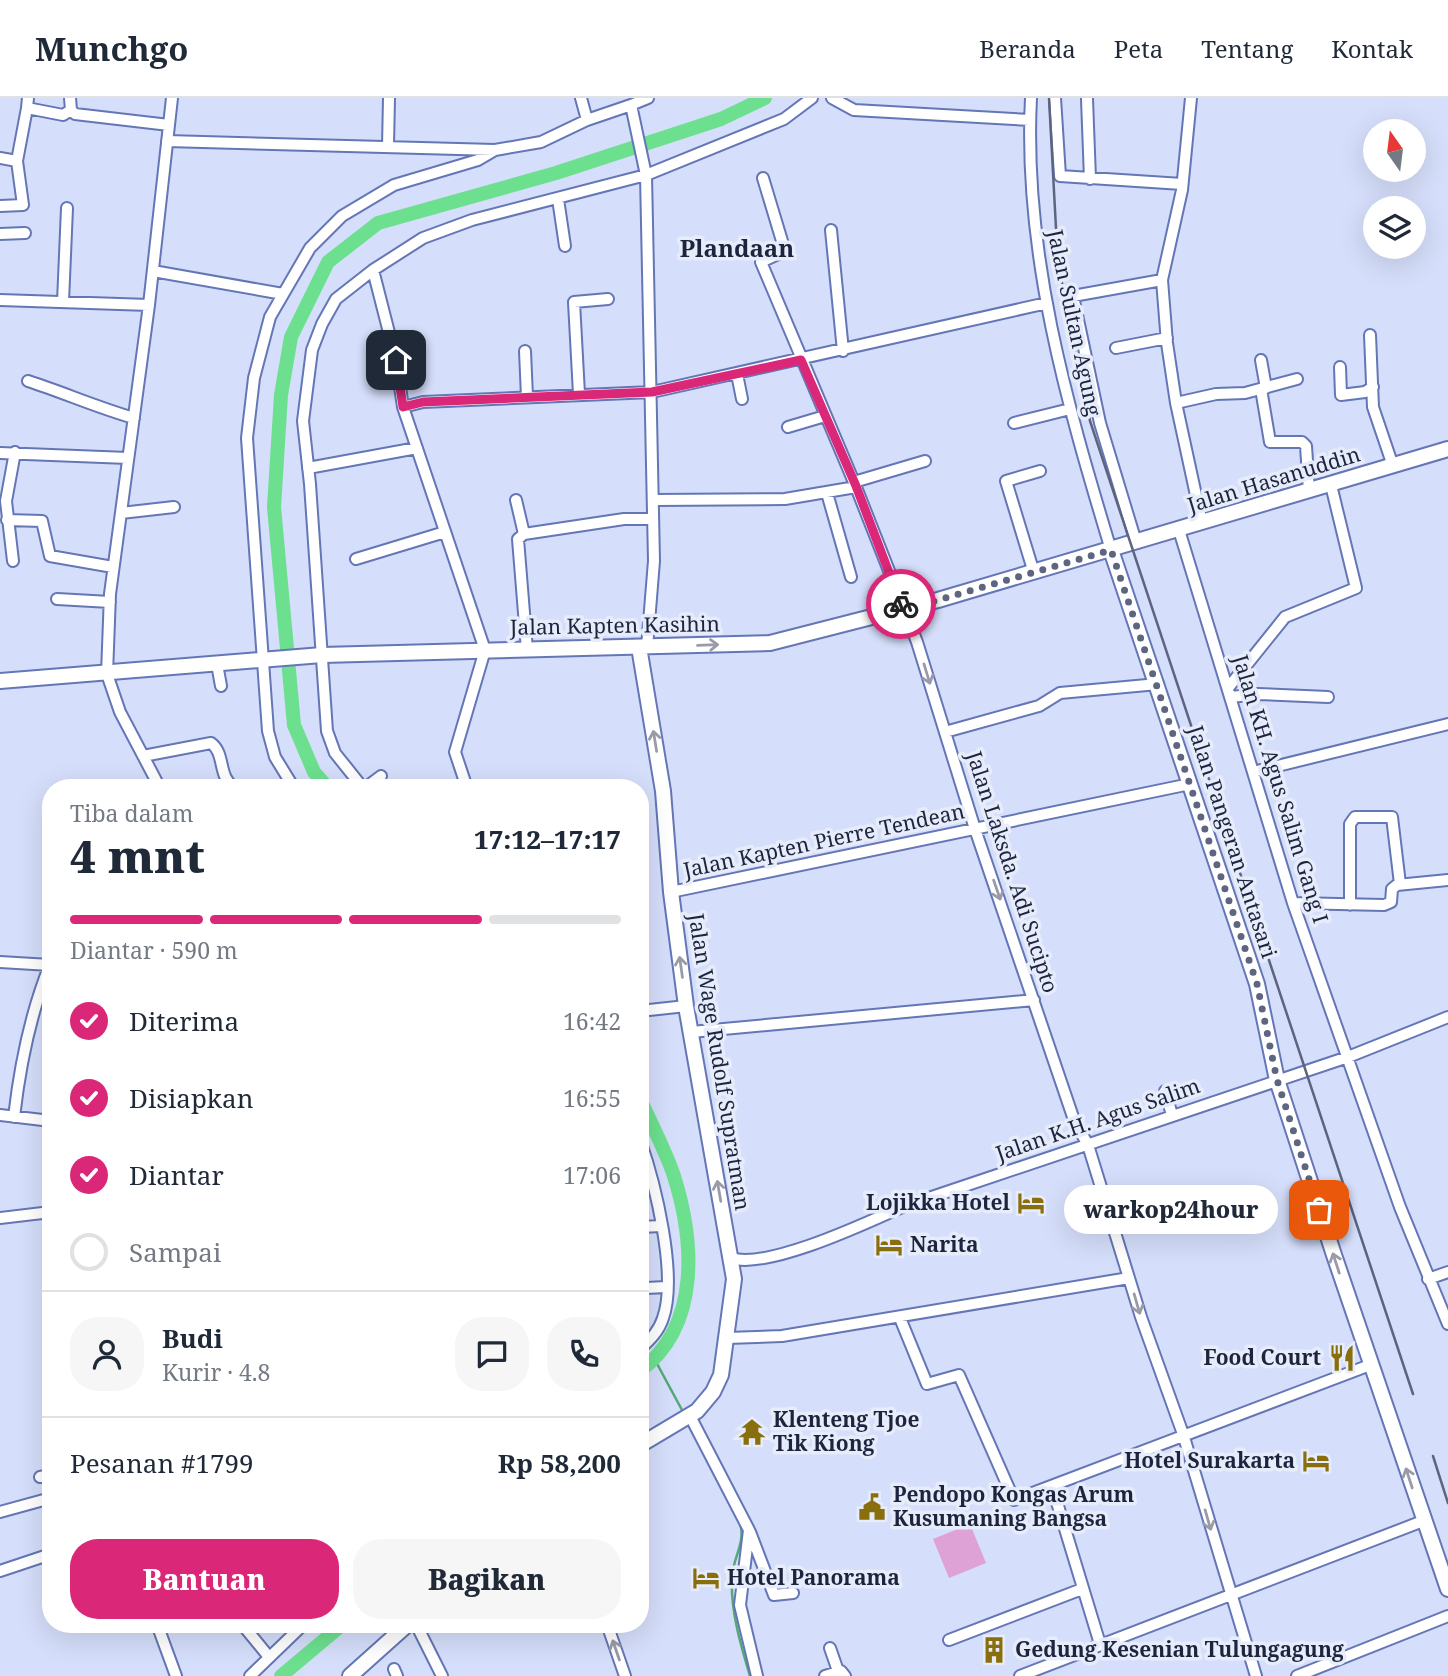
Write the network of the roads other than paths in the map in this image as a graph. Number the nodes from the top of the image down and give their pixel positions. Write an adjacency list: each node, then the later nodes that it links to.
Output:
1 (172, 98): 16 (street)
2 (389, 98): 18 (street)
3 (581, 98): 14 (street)
4 (647, 98): 13 (street)
5 (812, 98): 22 (street)
6 (832, 98): 15 (street)
7 (1031, 98): 15 (street, Jalan Sultan Agung)
8 (1055, 98): 24 (street)
9 (1191, 98): 25 (street)
10 (1087, 99): 24 (street)
11 (27, 103): 12 (street); 21 (street)
12 (71, 104): 16 (street)
13 (631, 105): 14 (street); 22 (street)
14 (587, 120): 19 (street)
15 (1030, 120): 40 (street, Jalan Sultan Agung)
16 (169, 125): 17 (street)
17 (167, 141): 18 (street); 34 (street)
18 (388, 146): 19 (street)
19 (495, 150): 36 (street)
20 (0, 158): 21 (street)
21 (17, 161): 27 (street)
22 (646, 175): 26 (street); 55 (street)
23 (763, 178): 47 (street, Jalan Laksda. Adi Sucipto)
24 (1090, 179): 25 (street)
25 (1181, 191): 35 (street)
26 (558, 199): 32 (street); 33 (street)
27 (0, 206)
28 (67, 208): 39 (street)
29 (831, 230): 46 (street)
30 (25, 233): 31 (street)
31 (0, 234)
32 (565, 246)
33 (373, 270): 60 (street); 73 (street)
34 (153, 271): 36 (street); 41 (street)
35 (1162, 280): 43 (street); 89 (street)
36 (283, 295): 103 (street)
37 (608, 299): 56 (street)
38 (0, 300): 39 (street)
39 (63, 302): 41 (street)
40 (1047, 303): 46 (street); 61 (street, Jalan Sultan Agung)
41 (149, 305): 63 (street)
42 (1370, 335): 53 (street)
43 (1167, 338): 44 (street); 59 (street)
44 (1116, 348)
45 (525, 351): 57 (street)
46 (843, 351): 47 (street)
47 (801, 360): 50 (street); 62 (street, Jalan Laksda. Adi Sucipto)
48 (1261, 360): 54 (street)
49 (1340, 367): 53 (street)
50 (737, 374): 55 (street); 58 (street)
51 (1297, 379): 54 (street)
52 (28, 381): 63 (street)
53 (1373, 387): 72 (street)
54 (1264, 388): 59 (street); 77 (street)
55 (652, 392): 56 (street); 80 (street)
56 (579, 394): 57 (street)
57 (527, 397): 60 (street)
58 (742, 399)
59 (1177, 403): 84 (street)
60 (403, 407): 66 (street)
61 (1070, 409): 64 (street); 90 (street, Jalan Sultan Agung)
62 (825, 416): 65 (street); 75 (street, Jalan Laksda. Adi Sucipto)
63 (134, 418): 70 (street)
64 (1014, 423)
65 (788, 426)
66 (417, 448): 73 (street); 87 (street)
67 (1448, 449): 72 (main road, Jalan Hasanuddin)
68 (15, 452): 69 (street); 70 (street); 85 (street)
69 (0, 453)
70 (128, 458): 82 (street)
71 (925, 461): 75 (street)
72 (1393, 466): 76 (main road, Jalan Hasanuddin)
73 (308, 468): 102 (street)
74 (1040, 471): 94 (street)
75 (855, 484): 78 (street); 98 (street, Jalan Laksda. Adi Sucipto)
76 (1331, 485): 77 (main road, Jalan Hasanuddin); 109 (street)
77 (1309, 491): 84 (main road, Jalan Hasanuddin)
78 (827, 493): 80 (street); 95 (street)
79 (516, 500): 88 (street)
80 (654, 500): 83 (street)
81 (174, 508): 82 (street)
82 (121, 513): 93 (street)
83 (653, 519): 88 (street); 99 (street)
84 (1202, 523): 86 (main road, Jalan Hasanuddin)
85 (5, 525): 92 (street); 93 (street)
86 (1178, 530): 89 (main road, Jalan Hasanuddin); 109 (street, Jalan KH. Agus Salim Gang I)
87 (445, 532): 91 (street); 100 (street)
88 (524, 534): 101 (street)
89 (1136, 542): 90 (main road, Jalan Hasanuddin)
90 (1111, 550): 94 (main road, Jalan Kapten Kasihin); 107 (main road, Jalan Pangeran Antasari)
91 (356, 559)
92 (13, 561)
93 (113, 567): 97 (street)
94 (1034, 573): 98 (main road, Jalan Kapten Kasihin)
95 (851, 578)
96 (57, 599): 97 (street)
97 (110, 602): 105 (street)
98 (904, 610): 99 (main road, Jalan Kapten Kasihin, one-way to 98); 112 (street, Jalan Laksda. Adi Sucipto, one-way to 112)
99 (643, 647): 101 (main road, Jalan Kapten Kasihin); 126 (main road, Jalan Wage Rudolf Supratman, one-way to 99)
100 (485, 650): 101 (main road, Jalan Kapten Kasihin); 102 (main road, Jalan Kapten Kasihin); 121 (street)
101 (527, 650)
102 (321, 655): 103 (main road, Jalan Kapten Kasihin); 119 (street)
103 (266, 659): 104 (main road, Jalan Kapten Kasihin); 118 (street)
104 (217, 664): 105 (main road, Jalan Kapten Kasihin); 108 (street)
105 (107, 674): 106 (main road, Jalan Kapten Kasihin); 113 (street)
106 (0, 681)
107 (1158, 684): 112 (street); 122 (main road, Jalan Pangeran Antasari)
108 (221, 686)
109 (1230, 693): 110 (street); 114 (street, Jalan KH. Agus Salim Gang I)
110 (1328, 697)
111 (1448, 724): 114 (street)
112 (945, 732): 123 (street, Jalan Laksda. Adi Sucipto)
113 (143, 755): 116 (street); 117 (street)
114 (1253, 772): 127 (street, Jalan KH. Agus Salim Gang I)
115 (381, 776): 120 (street)
116 (155, 779)
117 (227, 779)
118 (288, 779)
119 (357, 779)
120 (377, 779)
121 (463, 779)
122 (1190, 784): 123 (street, Jalan Kapten Pierre Tendean); 138 (main road, Jalan Pangeran Antasari)
123 (975, 829): 126 (street, Jalan Kapten Pierre Tendean); 132 (street, Jalan Laksda. Adi Sucipto, one-way to 132)
124 (1448, 880): 125 (street)
125 (1400, 884): 128 (street); 128 (street)
126 (671, 892): 133 (main road, Jalan Wage Rudolf Supratman, one-way to 126)
127 (1293, 903): 128 (street); 137 (street, Jalan KH. Agus Salim Gang I)
128 (1350, 905)
129 (0, 962): 130 (street)
130 (42, 965)
131 (42, 992): 142 (street)
132 (1034, 1000): 136 (street); 144 (street, Jalan Laksda. Adi Sucipto)
133 (686, 1006): 134 (street); 136 (main road, Jalan Wage Rudolf Supratman)
134 (649, 1010)
135 (1448, 1017): 137 (street, Jalan K.H. Agus Salim)
136 (691, 1032): 150 (main road, Jalan Wage Rudolf Supratman, one-way to 136)
137 (1348, 1057): 138 (street, Jalan K.H. Agus Salim); 153 (street, Jalan KH. Agus Salim Gang I)
138 (1277, 1080): 141 (street, Jalan K.H. Agus Salim); 160 (main road, Jalan Pangeran Antasari, one-way to 138)
139 (1165, 1091): 141 (street)
140 (0, 1115): 142 (street)
141 (1172, 1115): 144 (street, Jalan K.H. Agus Salim)
142 (14, 1117): 143 (street)
143 (42, 1120)
144 (1088, 1145): 150 (street, Jalan K.H. Agus Salim); 152 (street, Jalan Laksda. Adi Sucipto)
145 (649, 1186): 148 (street)
146 (42, 1213): 147 (street)
147 (0, 1218)
148 (662, 1226): 149 (street); 154 (street)
149 (649, 1227)
150 (731, 1258): 158 (main road, Jalan Wage Rudolf Supratman)
151 (1448, 1272): 153 (street)
152 (1129, 1278): 156 (street); 162 (street, Jalan Laksda. Adi Sucipto, one-way to 162)
153 (1428, 1279): 157 (street, Jalan KH. Agus Salim Gang I)
154 (666, 1287): 155 (street); 159 (street)
155 (649, 1289)
156 (900, 1318): 158 (street); 164 (street)
157 (1448, 1324)
158 (727, 1338): 161 (main road, Jalan Wage Rudolf Supratman)
159 (649, 1339)
160 (1370, 1365): 162 (street); 167 (main road, Jalan Pangeran Antasari, one-way to 160)
161 (690, 1416): 163 (main road, Jalan Wage Rudolf Supratman); 168 (street)
162 (1183, 1434): 164 (street); 174 (street, Jalan Laksda. Adi Sucipto, one-way to 174)
163 (649, 1440)
164 (1052, 1486): 171 (street)
165 (42, 1501): 166 (street)
166 (0, 1513)
167 (1423, 1521): 172 (main road, Jalan Pangeran Antasari); 174 (street)
168 (749, 1530): 173 (street); 192 (street)
169 (42, 1557): 170 (street)
170 (0, 1571)
171 (1083, 1588): 182 (street); 183 (street)
172 (1448, 1589)
173 (793, 1593)
174 (1229, 1594): 183 (street); 195 (street, Jalan Laksda. Adi Sucipto)
175 (1448, 1616): 196 (street)
176 (160, 1633): 187 (street)
177 (249, 1633): 185 (street)
178 (294, 1633): 185 (street)
179 (398, 1633): 189 (main road)
180 (420, 1633): 190 (street)
181 (610, 1633): 191 (street, one-way to 181)
182 (949, 1640)
183 (1100, 1644): 194 (street)
184 (830, 1648): 186 (street)
185 (269, 1657): 188 (street)
186 (842, 1674): 193 (street)
187 (176, 1676)
188 (250, 1676)
189 (350, 1676)
190 (442, 1676)
191 (625, 1676)
192 (757, 1676)
193 (825, 1676)
194 (1020, 1676)
195 (1256, 1676)
196 (1297, 1676)

